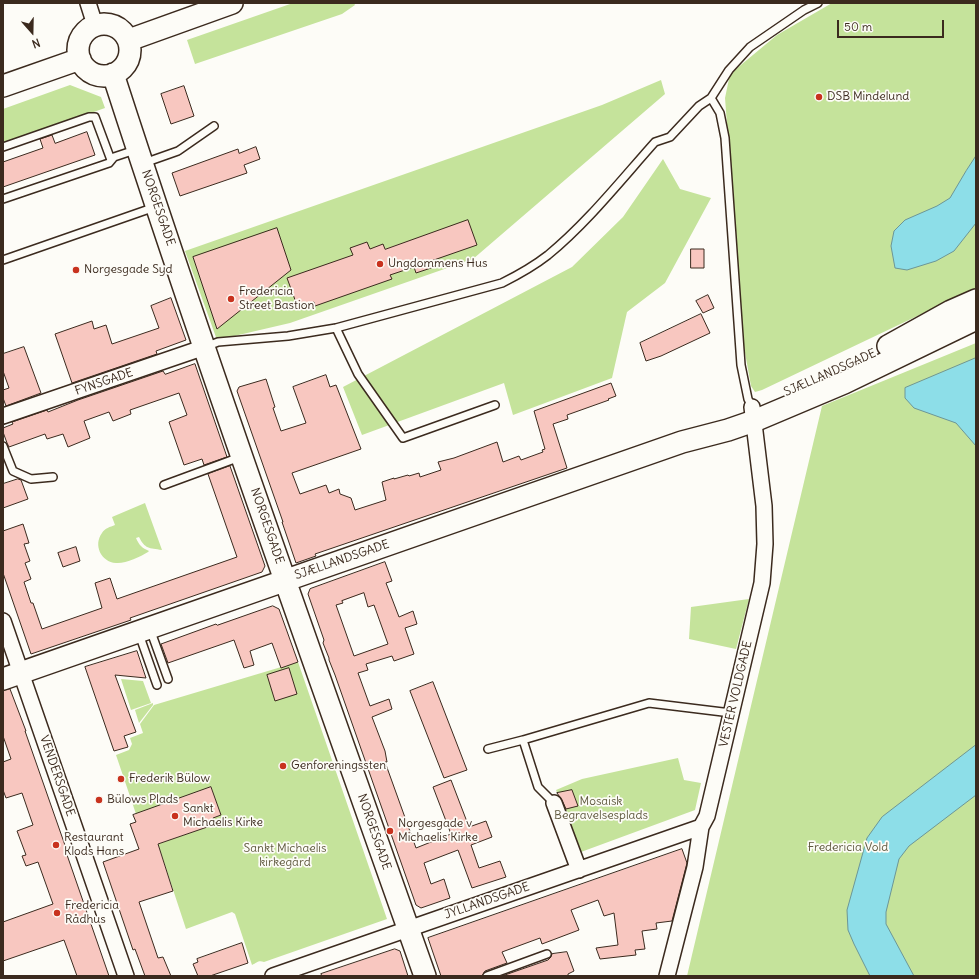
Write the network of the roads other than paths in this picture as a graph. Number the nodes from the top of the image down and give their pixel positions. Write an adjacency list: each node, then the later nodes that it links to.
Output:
1 (88, 3): 4 (street)
2 (232, 3): 5 (street)
3 (818, 3): 9 (lane)
4 (96, 25): 5 (street); 6 (street)
5 (129, 40): 7 (street)
6 (80, 59): 7 (street); 8 (street)
7 (113, 74): 12 (street, NORGESGADE)
8 (3, 86)
9 (711, 98): 19 (lane); 22 (lane)
10 (214, 126): 12 (lane)
11 (3, 147): 13 (lane)
12 (140, 156): 13 (lane); 15 (street, NORGESGADE)
13 (111, 160): 14 (lane)
14 (3, 199)
15 (157, 207): 16 (lane); 20 (street, NORGESGADE)
16 (3, 260)
17 (976, 300): 22 (street, SJÆLLANDSGADE)
18 (976, 319): 22 (street, SJÆLLANDSGADE)
19 (336, 328): 20 (lane); 21 (lane)
20 (205, 347): 23 (street, FYNSGADE); 25 (street, NORGESGADE)
21 (495, 405)
22 (753, 414): 28 (street, SJÆLLANDSGADE); 34 (street, VESTER VOLDGADE)
23 (3, 416)
24 (3, 446): 26 (lane)
25 (242, 456): 27 (lane); 28 (street, NORGESGADE)
26 (53, 477)
27 (164, 485)
28 (286, 580): 30 (street, SJÆLLANDSGADE); 40 (street, NORGESGADE)
29 (3, 621): 31 (street, VENDERSGADE)
30 (144, 630): 31 (street, SJÆLLANDSGADE); 32 (lane); 33 (lane)
31 (12, 676): 42 (street, VENDERSGADE)
32 (168, 679)
33 (157, 685)
34 (731, 713): 35 (lane); 38 (street, VESTER VOLDGADE)
35 (523, 740): 36 (lane); 37 (lane)
36 (488, 749)
37 (554, 803): 39 (street)
38 (701, 827): 39 (street, JYLLANDSGADE); 46 (street, VESTER VOLDGADE)
39 (579, 870): 40 (street, JYLLANDSGADE)
40 (408, 928): 43 (street, JYLLANDSGADE); 44 (street, NORGESGADE)
41 (548, 954): 45 (lane)
42 (126, 976)
43 (273, 976)
44 (425, 976)
45 (487, 976)
46 (667, 976)

